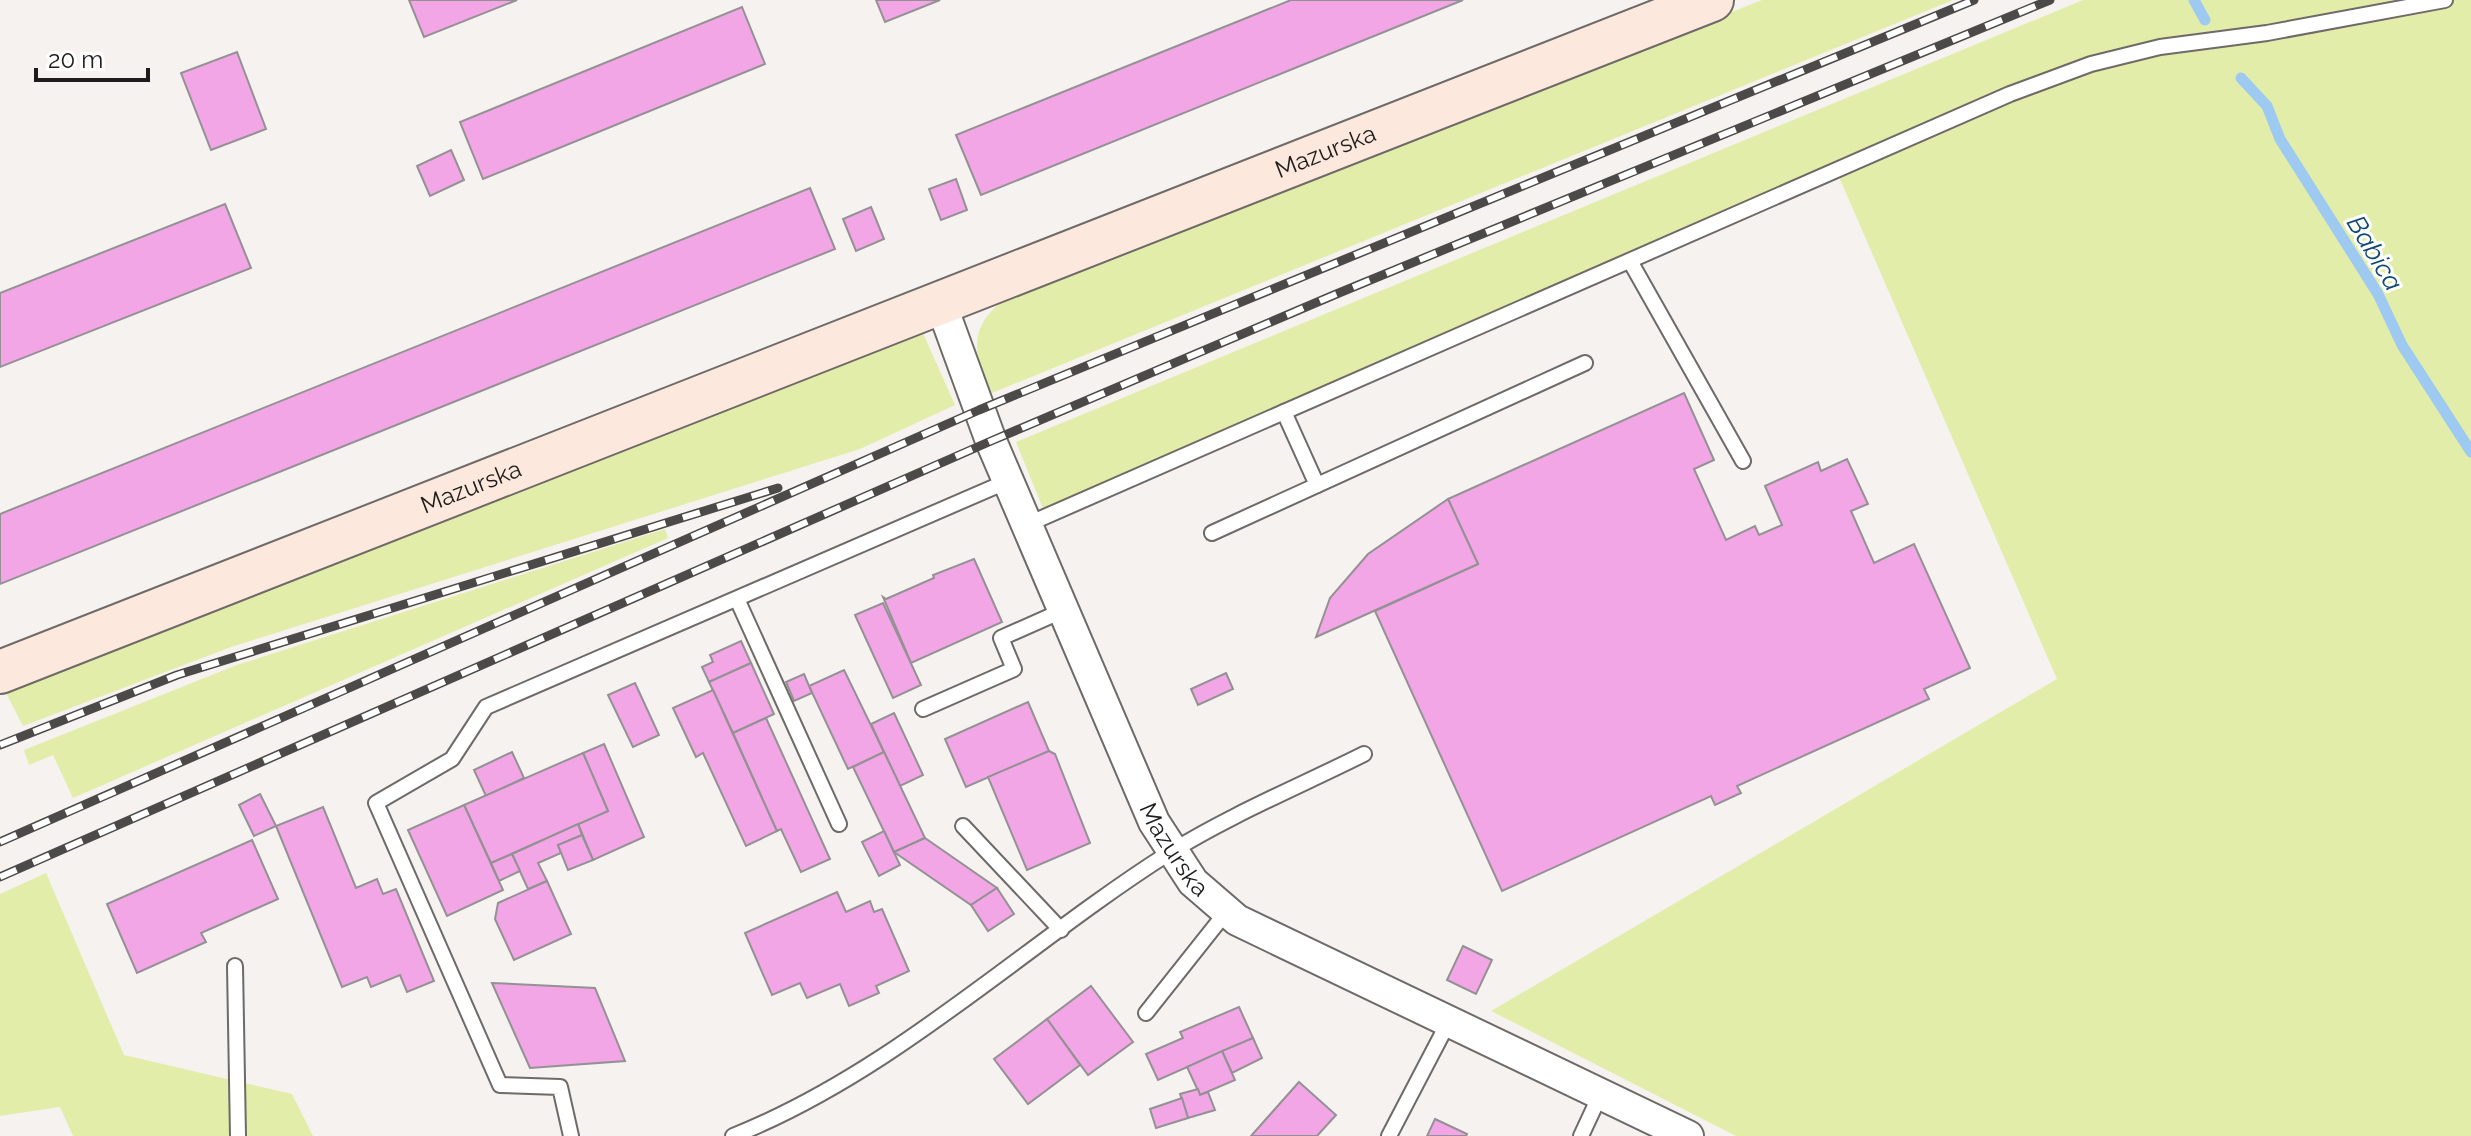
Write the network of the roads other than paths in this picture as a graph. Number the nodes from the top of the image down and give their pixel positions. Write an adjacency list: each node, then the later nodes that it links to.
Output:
1 (1712, 0): 4 (main road, Mazurska)
2 (2445, 0): 3 (lane)
3 (1630, 261): 6 (lane); 7 (lane)
4 (941, 304): 8 (street, Mazurska); 14 (main road, Mazurska)
5 (1585, 363): 9 (lane)
6 (1284, 412): 9 (lane); 10 (lane)
7 (1743, 461)
8 (1008, 481): 10 (street, Mazurska); 12 (lane)
9 (1317, 485): 11 (lane)
10 (1026, 525): 13 (street, Mazurska)
11 (1212, 533)
12 (737, 599): 17 (lane); 27 (lane)
13 (1064, 610): 15 (lane); 19 (street, Mazurska)
14 (0, 672)
15 (923, 709)
16 (1364, 754): 19 (lane)
17 (839, 824)
18 (963, 826): 21 (lane)
19 (1170, 852): 20 (street, Mazurska); 21 (lane)
20 (1227, 911): 23 (lane); 24 (street, Mazurska)
21 (1061, 930): 28 (lane)
22 (235, 966): 26 (lane)
23 (1146, 1013)
24 (1449, 1021): 25 (street, Mazurska); 29 (lane)
25 (1601, 1093): 30 (lane); 31 (street, Mazurska)
26 (238, 1136)
27 (571, 1136)
28 (733, 1136)
29 (1389, 1136)
30 (1581, 1136)
31 (1688, 1136)

